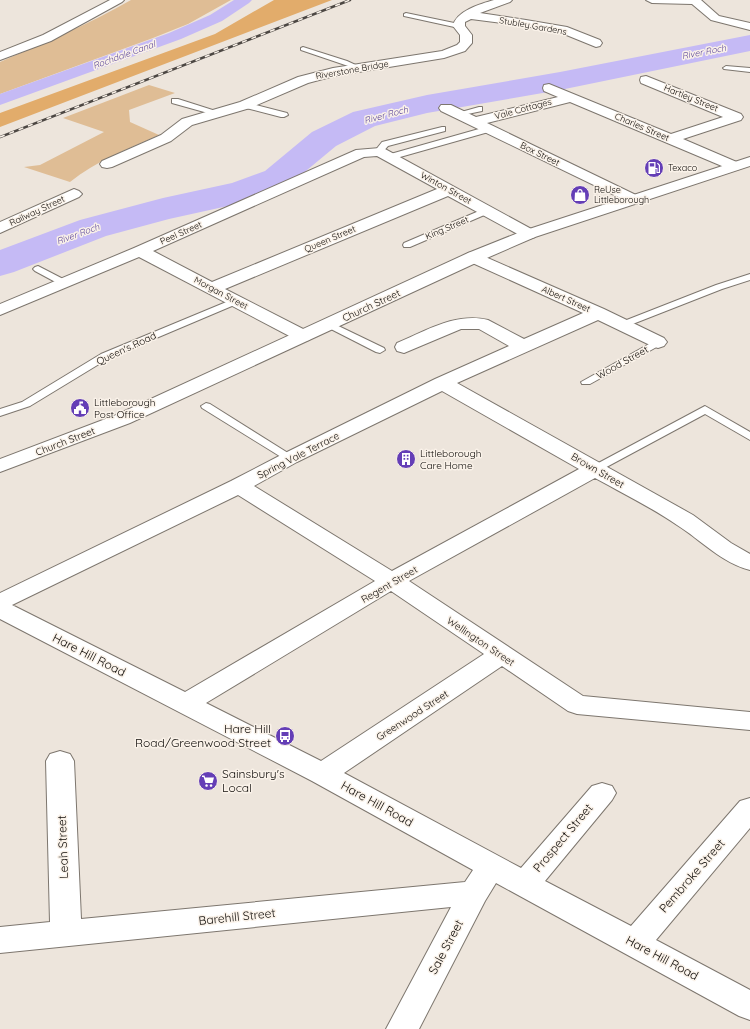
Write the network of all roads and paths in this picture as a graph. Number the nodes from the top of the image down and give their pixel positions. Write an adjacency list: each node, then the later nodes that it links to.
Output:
1 (118, 0): 11 (main road)
2 (506, 0): 6 (main road)
3 (652, 0): 4 (main road)
4 (694, 1): 8 (main road)
5 (406, 15): 7 (lane)
6 (468, 15): 7 (main road); 9 (main road, Stubley Gardens)
7 (459, 26): 12 (main road, Riverstone Bridge)
8 (750, 27)
9 (609, 36)
10 (303, 49): 12 (lane)
11 (0, 56)
12 (359, 68): 19 (main road, Riverstone Bridge)
13 (726, 68): 14 (lane)
14 (750, 70)
15 (646, 80): 26 (main road, Hartley Street)
16 (549, 88): 17 (main road, Charles Street)
17 (572, 97): 23 (main road, Vale Cottages); 26 (main road, Charles Street)
18 (175, 101): 21 (lane)
19 (245, 105): 21 (main road, Riverstone Bridge); 22 (lane)
20 (452, 111): 23 (main road, Box Street)
21 (218, 113): 28 (main road, Riverstone Bridge)
22 (284, 115)
23 (477, 116): 25 (main road, Box Street)
24 (442, 129): 27 (lane)
25 (489, 129): 27 (lane); 32 (main road, Box Street)
26 (670, 139): 29 (main road, Charles Street)
27 (384, 155): 30 (main road, Winton Street); 37 (main road, Peel Street)
28 (107, 164)
29 (742, 164): 32 (main road, Church Street)
30 (448, 190): 33 (main road, Winton Street); 42 (main road, Queen Street)
31 (74, 194): 34 (main road, Railway Street)
32 (633, 199): 35 (main road, Church Street)
33 (486, 211): 35 (main road, Winton Street); 36 (lane, King Street)
34 (0, 228)
35 (529, 234): 38 (main road, Church Street)
36 (407, 245)
37 (140, 251): 41 (main road, Peel Street); 42 (main road, Morgan Street)
38 (474, 257): 45 (main road, Albert Street); 46 (main road, Church Street)
39 (38, 269): 41 (lane)
40 (750, 277): 47 (lane)
41 (64, 283): 44 (main road, Peel Street)
42 (212, 288): 43 (main road, Morgan Street)
43 (236, 301): 48 (main road, Morgan Street); 56 (lane, Queen's Road)
44 (0, 310)
45 (598, 313): 47 (main road, Albert Street); 50 (main road, Spring Vale Terrace)
46 (328, 324): 48 (main road, Church Street); 52 (lane)
47 (622, 325): 49 (main road, Albert Street)
48 (302, 336): 59 (main road, Church Street)
49 (658, 342): 53 (lane, Wood Street)
50 (523, 346): 51 (main road); 54 (main road, Spring Vale Terrace)
51 (404, 347)
52 (380, 350)
53 (586, 382)
54 (442, 383): 58 (main road, Spring Vale Terrace); 60 (main road, Brown Street)
55 (206, 406): 58 (lane)
56 (0, 413)
57 (750, 438): 60 (lane)
58 (290, 458): 61 (main road, Spring Vale Terrace)
59 (0, 466)
60 (595, 468): 62 (main road, Brown Street); 63 (main road, Regent Street)
61 (239, 486): 63 (main road, Wellington Street); 64 (main road, Spring Vale Terrace)
62 (750, 562)
63 (392, 581): 66 (main road, Wellington Street); 67 (main road, Regent Street)
64 (0, 602)
65 (0, 609): 67 (main road, Hare Hill Road)
66 (502, 655): 68 (main road, Wellington Street); 70 (main road, Greenwood Street)
67 (185, 704): 70 (main road, Hare Hill Road)
68 (750, 721)
69 (60, 761): 76 (main road, Leah Street)
70 (322, 774): 73 (main road, Hare Hill Road)
71 (602, 793): 74 (main road, Prospect Street)
72 (750, 809): 78 (main road, Pembroke Street)
73 (491, 866): 74 (main road, Hare Hill Road); 75 (main road, Sale Street)
74 (525, 884): 78 (main road, Hare Hill Road)
75 (474, 893): 76 (main road, Barehill Street); 80 (main road, Sale Street)
76 (66, 934): 77 (main road, Barehill Street)
77 (0, 940)
78 (635, 943): 79 (main road, Hare Hill Road)
79 (750, 1006)
80 (402, 1029)

